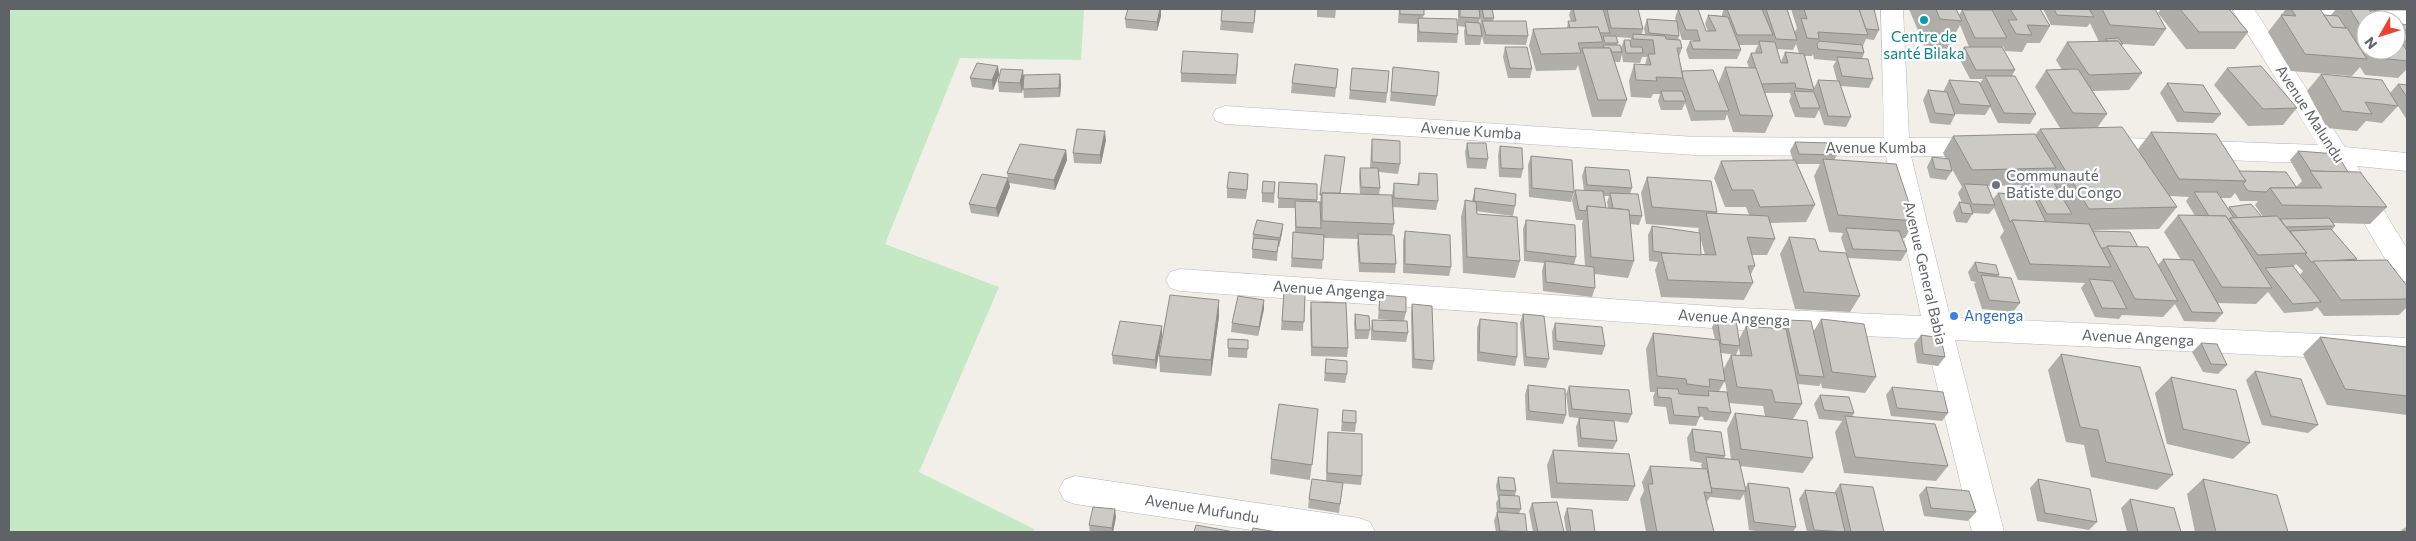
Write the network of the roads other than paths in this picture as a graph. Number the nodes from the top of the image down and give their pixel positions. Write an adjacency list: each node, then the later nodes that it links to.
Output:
1 (1892, 9): 8 (street, Avenue General Babia)
2 (2242, 9): 9 (street, Avenue Malundu)
3 (2305, 9): 4 (street)
4 (2407, 18)
5 (1225, 115): 8 (street, Avenue Kumba)
6 (2075, 145): 9 (street)
7 (2006, 146): 8 (street, Avenue Kumba)
8 (1897, 148): 13 (street, Avenue General Babia)
9 (2337, 154): 10 (street); 11 (street, Avenue Malundu)
10 (2407, 162)
11 (2407, 272)
12 (1180, 280): 13 (street, Avenue Angenga)
13 (1938, 328): 14 (street, Avenue Angenga); 17 (street, Avenue General Babia)
14 (2407, 350)
15 (1075, 490): 16 (street, Avenue Mufundu)
16 (1359, 532)
17 (1988, 532)

